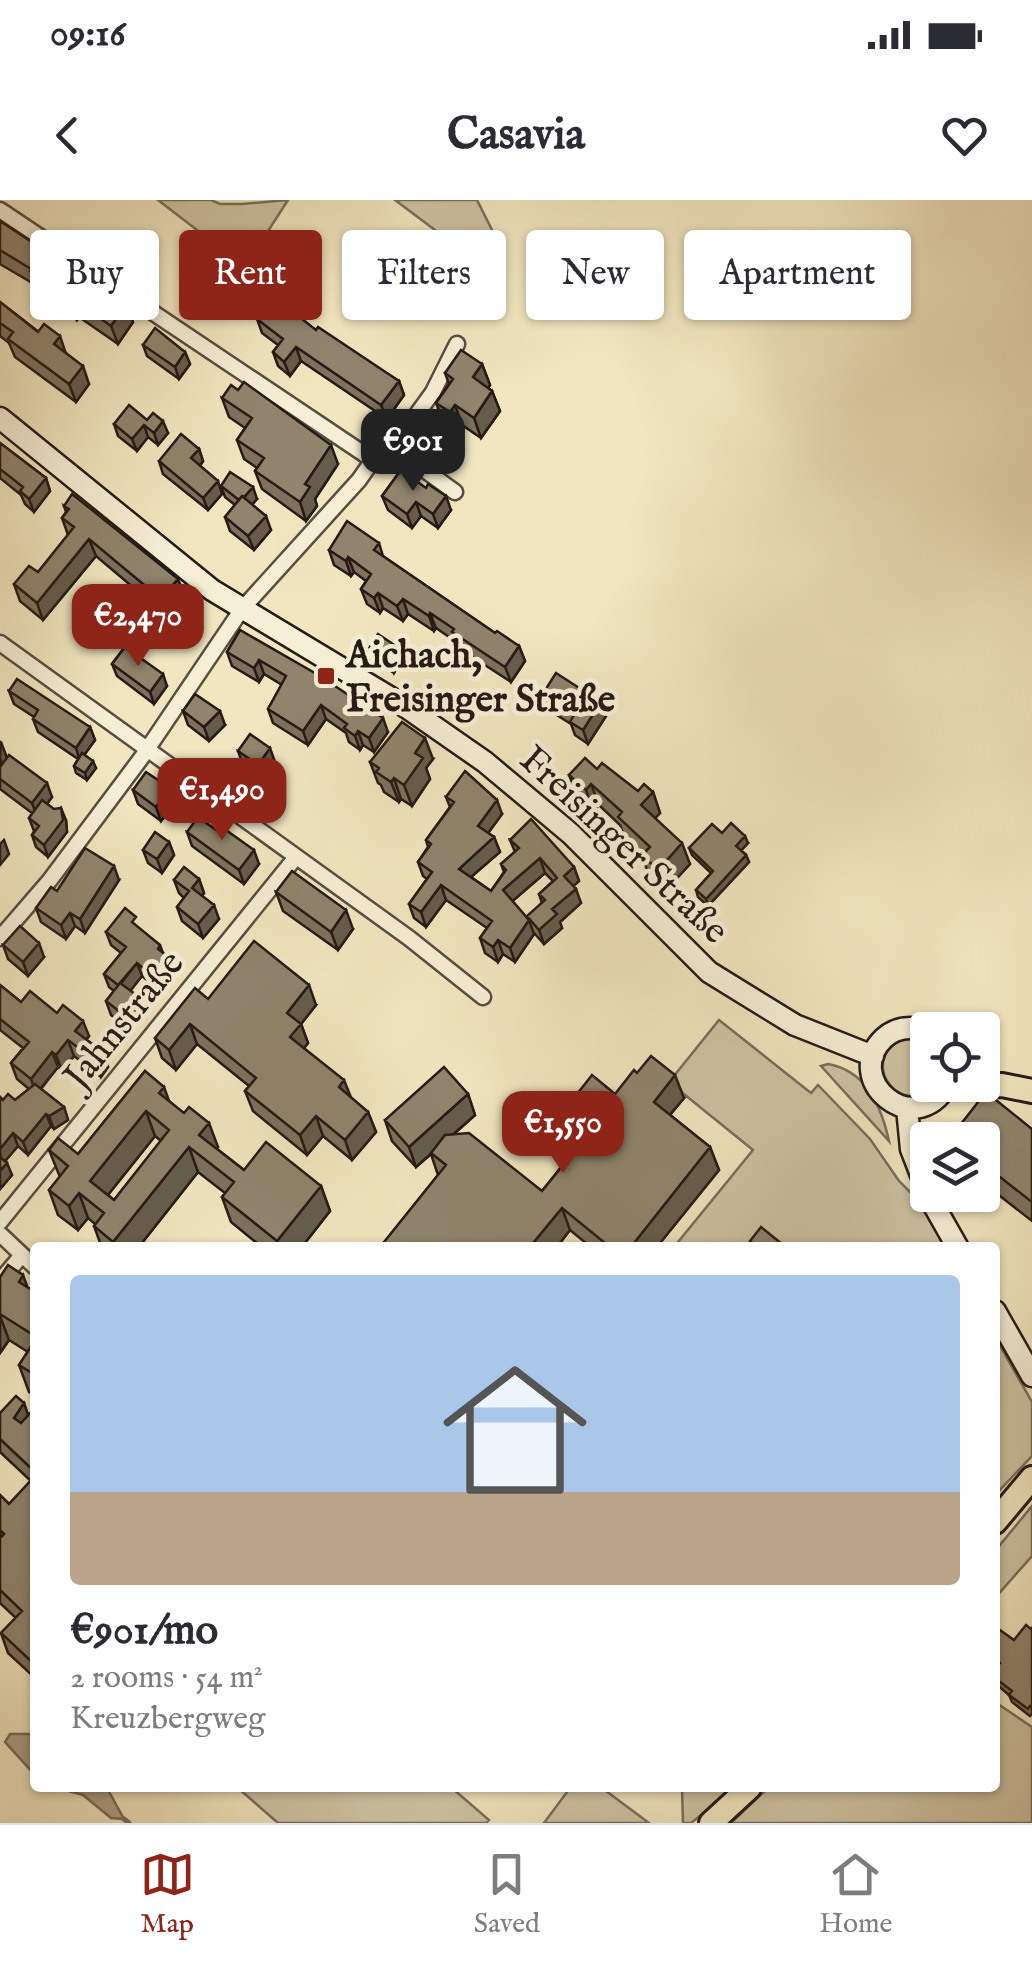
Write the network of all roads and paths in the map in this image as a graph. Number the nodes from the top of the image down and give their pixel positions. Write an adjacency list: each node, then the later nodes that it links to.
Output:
1 (0, 210): 5 (street)
2 (457, 344): 4 (street)
3 (0, 418): 7 (main road, Freisinger Straße)
4 (393, 447): 5 (street); 6 (street)
5 (373, 460): 7 (street)
6 (455, 492)
7 (242, 610): 9 (street); 14 (main road, Freisinger Straße)
8 (0, 643): 9 (street)
9 (146, 751): 10 (street); 11 (street)
10 (296, 857): 12 (street); 21 (street, Jahnstraße)
11 (0, 938)
12 (483, 997)
13 (910, 1029): 14 (main road)
14 (873, 1056): 18 (main road)
15 (1000, 1083): 16 (highway)
16 (1032, 1091)
17 (931, 1102): 18 (main road)
18 (908, 1108): 19 (main road)
19 (910, 1135)
20 (938, 1212): 23 (main road)
21 (0, 1222)
22 (0, 1234): 24 (street)
23 (955, 1242)
24 (22, 1254): 25 (street); 26 (street)
25 (30, 1262)
26 (0, 1281)
27 (1000, 1320): 28 (main road)
28 (1032, 1376)
29 (1032, 1478): 30 (highway)
30 (1000, 1516)
31 (745, 1792): 32 (highway)
32 (712, 1822)

